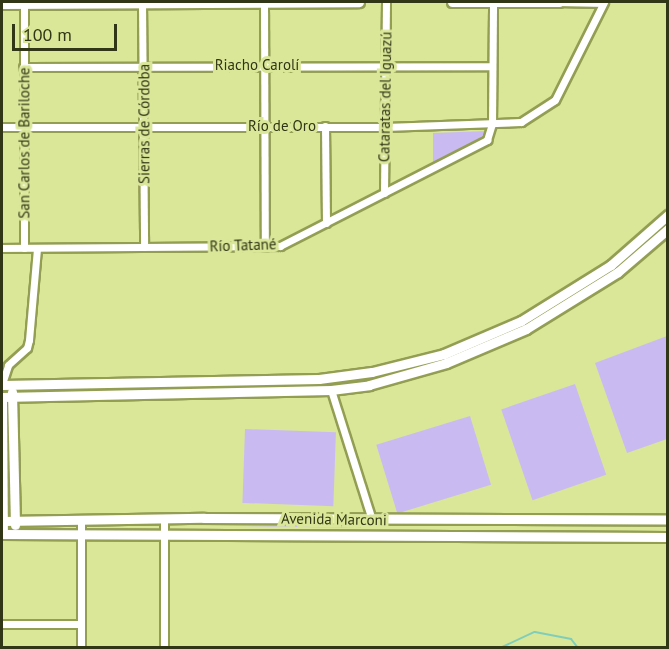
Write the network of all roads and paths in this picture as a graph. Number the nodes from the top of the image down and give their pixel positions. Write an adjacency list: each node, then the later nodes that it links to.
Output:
1 (264, 2): 2 (street); 9 (street); 12 (street)
2 (359, 2)
3 (386, 2): 11 (street, Cataratas del Iguazú)
4 (452, 2): 5 (street)
5 (493, 2): 6 (street); 14 (street)
6 (559, 2): 7 (street)
7 (603, 2): 16 (street, Río de Oro)
8 (24, 3): 9 (street); 10 (street); 15 (street, San Carlos de Bariloche)
9 (142, 3): 13 (street, Sierras de Córdoba)
10 (2, 4)
11 (386, 64): 12 (street, Riacho Carolí); 14 (street, Riacho Carolí); 22 (street, Cataratas del Iguazú)
12 (264, 65): 13 (street, Riacho Carolí); 18 (street)
13 (144, 66): 15 (street, Riacho Carolí); 17 (street, Sierras de Córdoba)
14 (491, 66): 16 (street)
15 (24, 67): 21 (street, San Carlos de Bariloche)
16 (492, 124): 22 (street, Río de Oro); 23 (street, Río Tatané)
17 (143, 126): 18 (street, Río de Oro); 21 (street, Río de Oro); 27 (street, Sierras de Córdoba)
18 (265, 126): 19 (street, Río de Oro); 28 (street)
19 (325, 126): 22 (street, Río de Oro); 25 (street)
20 (2, 127): 21 (street, Río de Oro)
21 (22, 127): 30 (street, San Carlos de Bariloche)
22 (385, 127): 23 (street, Cataratas del Iguazú)
23 (384, 193): 25 (street, Río Tatané)
24 (668, 214): 32 (street)
25 (326, 223): 28 (street, Río Tatané)
26 (668, 229): 34 (street)
27 (144, 247): 28 (street, Río Tatané); 31 (street, Río Tatané)
28 (265, 247)
29 (2, 248): 30 (street, Río Tatané)
30 (24, 248): 31 (street, Río Tatané)
31 (37, 248): 33 (street)
32 (12, 384): 33 (street); 35 (street)
33 (2, 385)
34 (330, 390): 35 (street); 38 (street)
35 (12, 396): 36 (street); 42 (street)
36 (2, 399): 43 (street)
37 (164, 519): 38 (street, Avenida Marconi); 40 (street, Avenida Marconi); 44 (street)
38 (372, 519): 39 (street, Avenida Marconi); 48 (street)
39 (646, 519): 41 (street, Avenida Marconi); 49 (street)
40 (81, 520): 42 (street, Avenida Marconi); 46 (street)
41 (668, 520)
42 (15, 521): 43 (street, Avenida Marconi); 47 (street)
43 (2, 522): 45 (street)
44 (164, 532): 46 (street, Avenida Marconi); 48 (street, Avenida Marconi); 54 (street)
45 (2, 533): 47 (street, Avenida Marconi)
46 (81, 533): 47 (street, Avenida Marconi); 52 (street)
47 (15, 534)
48 (372, 534): 49 (street, Avenida Marconi)
49 (647, 536): 50 (street, Avenida Marconi)
50 (668, 537)
51 (2, 624): 52 (street)
52 (81, 624): 53 (street)
53 (81, 648)
54 (164, 648)

